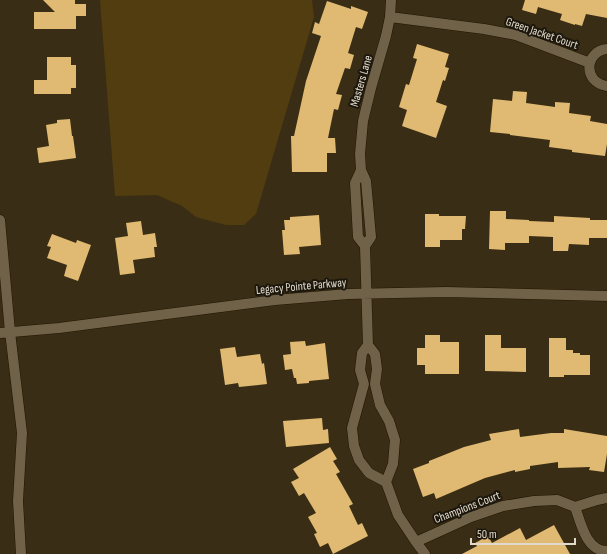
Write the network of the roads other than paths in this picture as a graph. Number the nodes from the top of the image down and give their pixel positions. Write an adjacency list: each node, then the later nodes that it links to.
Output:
1 (391, 0): 2 (street, Masters Lane)
2 (390, 17): 4 (street, Green Jacket Court); 6 (street, Masters Lane)
3 (607, 49): 4 (street, Green Jacket Court)
4 (590, 63): 5 (street)
5 (607, 86)
6 (361, 170): 7 (street, Masters Lane); 8 (street, Masters Lane)
7 (356, 210): 8 (street); 10 (street, Masters Lane)
8 (369, 210): 10 (street, Masters Lane)
9 (0, 220): 13 (street)
10 (365, 246): 11 (street, Masters Lane)
11 (367, 293): 12 (street, Legacy Pointe Parkway); 13 (street, Legacy Pointe Parkway); 15 (street, Masters Lane)
12 (607, 296)
13 (10, 332): 14 (street, Legacy Pointe Parkway); 23 (street)
14 (0, 333)
15 (368, 345): 16 (street); 17 (street)
16 (364, 384): 17 (street); 18 (street)
17 (375, 384): 18 (street)
18 (386, 482): 21 (street)
19 (607, 498): 20 (street)
20 (575, 507): 21 (street, Champions Court); 22 (street)
21 (416, 542): 24 (street)
22 (607, 551)
23 (22, 554)
24 (425, 554)

